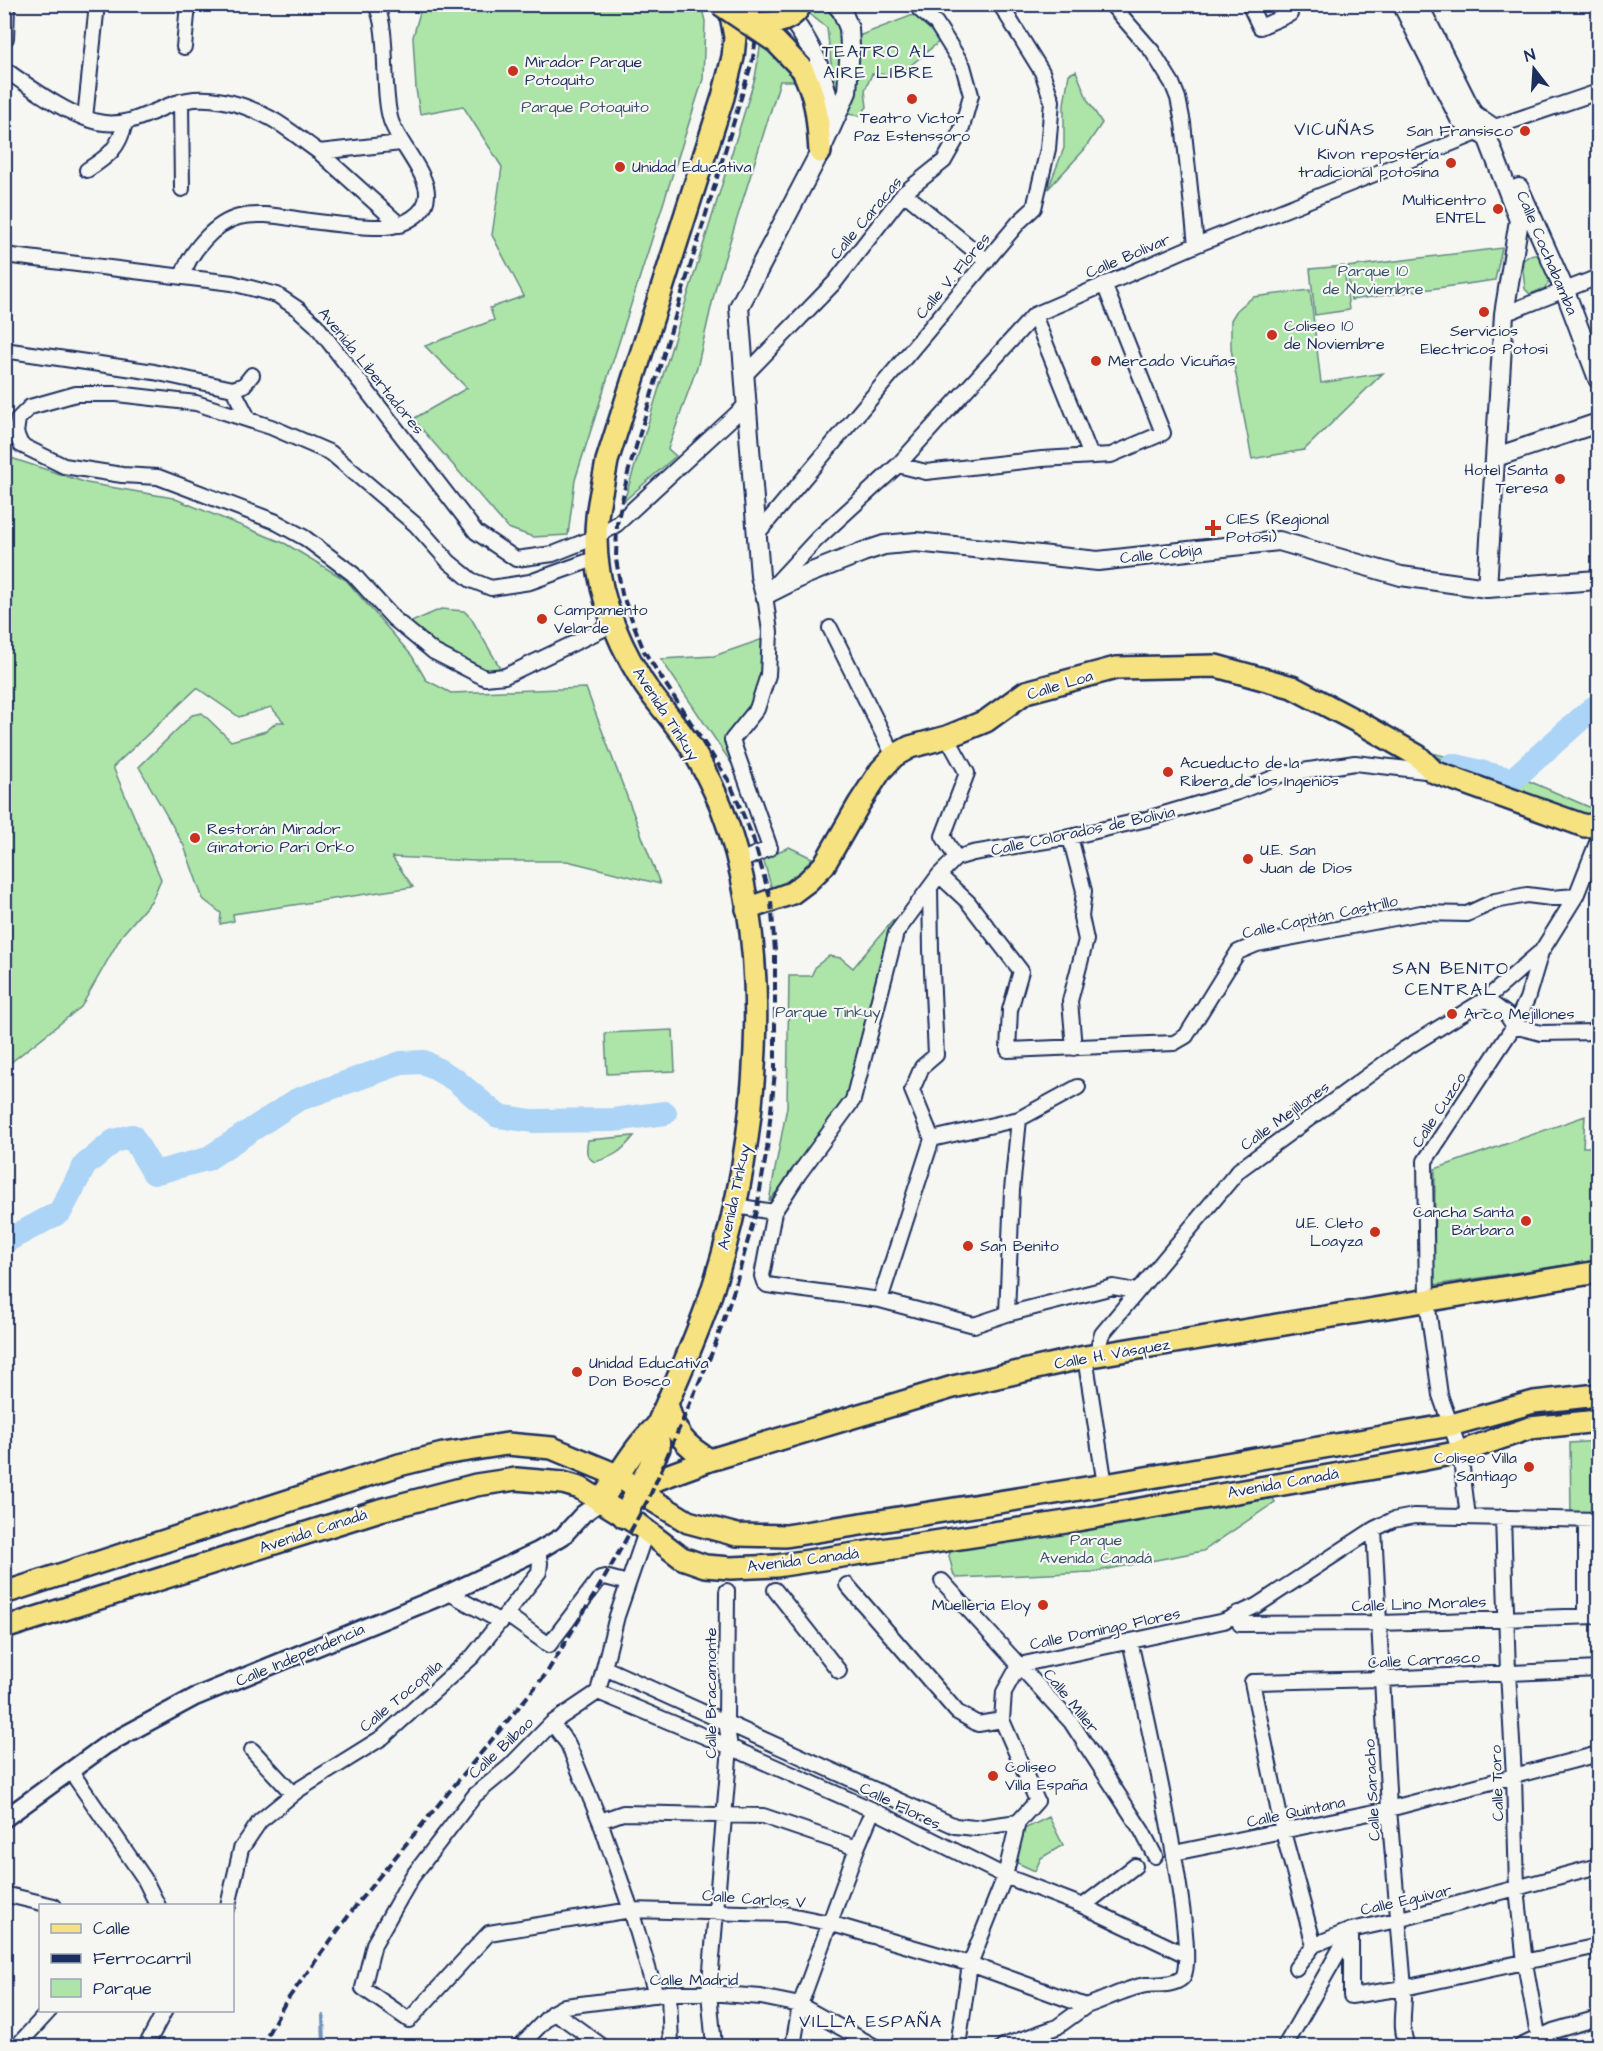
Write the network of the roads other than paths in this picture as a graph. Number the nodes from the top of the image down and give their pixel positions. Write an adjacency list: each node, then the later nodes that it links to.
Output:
1 (7, 4): 17 (street)
2 (97, 4): 23 (street)
3 (188, 4): 18 (street)
4 (375, 4): 27 (street)
5 (720, 4): 16 (main road, bridge)
6 (729, 4): 57 (main road, Avenida Tinkuy)
7 (836, 4): 24 (main road)
8 (917, 4): 32 (street, Calle Caracas)
9 (1000, 4): 38 (street, Calle V. Flores)
10 (1111, 4): 36 (street)
11 (1249, 4): 12 (street)
12 (1286, 4)
13 (1402, 4): 26 (main road)
14 (1418, 4): 26 (main road)
15 (786, 5): 16 (main road, bridge); 24 (main road)
16 (747, 23): 29 (main road, bridge)
17 (6, 39)
18 (184, 47)
19 (5, 69): 20 (street); 23 (street)
20 (4, 81)
21 (1599, 92): 26 (street, Calle Bolivar)
22 (181, 101): 25 (street); 28 (street); 31 (street)
23 (85, 118): 25 (street)
24 (833, 122): 29 (main road)
25 (125, 123): 30 (street)
26 (1486, 130): 34 (main road, Calle Cochabamba); 35 (main road, Calle Cochabamba); 36 (street, Calle Bolivar)
27 (401, 143): 28 (street); 33 (street)
28 (319, 152): 33 (street)
29 (820, 152): 47 (main road)
30 (87, 170)
31 (182, 189)
32 (904, 193): 38 (street); 47 (street, Calle Caracas)
33 (400, 225): 40 (street)
34 (1540, 235): 35 (street); 42 (main road, Calle Cochabamba)
35 (1516, 241): 43 (main road, Calle Cochabamba)
36 (1196, 245): 41 (street, Calle Bolivar)
37 (4, 255): 40 (street, Avenida Libertadores)
38 (987, 261): 56 (street, Calle V. Flores)
39 (1599, 277): 42 (street)
40 (182, 278): 57 (street, Avenida Libertadores)
41 (1104, 284): 44 (street, Calle Bolivar); 53 (street)
42 (1565, 291): 43 (street); 48 (main road, Calle Cochabamba)
43 (1504, 314): 54 (main road, Calle Cochabamba)
44 (1034, 315): 53 (street); 55 (street, Calle Bolivar)
45 (4, 350): 49 (street)
46 (252, 375): 49 (street)
47 (743, 377): 50 (main road)
48 (1599, 379)
49 (233, 389): 51 (street)
50 (746, 405): 56 (main road); 57 (street, Avenida Libertadores)
51 (249, 420): 58 (street); 62 (street)
52 (1599, 423): 54 (main road)
53 (1091, 456): 55 (street)
54 (1496, 457): 60 (main road, Calle Cochabamba)
55 (898, 465): 61 (street, Calle Bolivar)
56 (757, 534): 61 (main road)
57 (596, 537): 58 (main road, Avenida Tinkuy)
58 (597, 558): 62 (main road, Avenida Tinkuy)
59 (1599, 580): 60 (main road, Calle Cobija)
60 (1487, 588): 61 (main road, Calle Cobija)
61 (765, 595): 71 (street)
62 (612, 625): 71 (main road, Avenida Tinkuy)
63 (830, 628): 65 (street)
64 (947, 737): 65 (main road, Calle Loa); 66 (main road, Calle Loa); 70 (street)
65 (894, 756): 75 (main road, Calle Loa)
66 (1434, 772): 67 (main road, Calle Colorados de Bolivia); 68 (street, Calle Colorados de Bolivia)
67 (1599, 824)
68 (1070, 837): 70 (street, Calle Colorados de Bolivia); 80 (street)
69 (1599, 840): 74 (street, Calle Cuzco)
70 (956, 858): 72 (street)
71 (738, 862): 75 (main road, Avenida Tinkuy)
72 (939, 875): 73 (street); 80 (street, Calle Capitán Castrillo)
73 (930, 887): 83 (street); 85 (street)
74 (1576, 896): 76 (street, Calle Cuzco); 80 (street, Calle Capitán Castrillo)
75 (747, 909): 84 (main road, Avenida Tinkuy)
76 (1540, 952): 77 (street, Calle Mejillones); 78 (street, Calle Cuzco)
77 (1486, 999): 78 (street); 87 (street, Calle Mejillones)
78 (1514, 1026): 79 (street); 89 (street, Calle Cuzco)
79 (1599, 1032)
80 (1074, 1048)
81 (1078, 1087): 82 (street)
82 (1019, 1119): 83 (street); 90 (street)
83 (932, 1139): 88 (street)
84 (735, 1206): 85 (street); 93 (main road, Avenida Tinkuy)
85 (774, 1212): 88 (street)
86 (1599, 1272): 89 (main road, Calle H. Vásquez)
87 (1136, 1291): 90 (street); 91 (street, Calle Mejillones)
88 (880, 1300): 90 (street)
89 (1427, 1301): 91 (main road, Calle H. Vásquez); 95 (street, Calle Cuzco)
90 (1007, 1314)
91 (1093, 1356): 98 (main road, Calle H. Vásquez); 100 (street, Calle Mejillones)
92 (1599, 1395): 95 (main road, Avenida Canadá)
93 (667, 1403): 96 (main road, Avenida Tinkuy); 98 (main road)
94 (1599, 1421): 97 (main road, Avenida Canadá)
95 (1451, 1425): 97 (street); 100 (main road, Avenida Canadá)
96 (657, 1426): 99 (main road, Avenida Tinkuy); 101 (main road, Avenida Tinkuy)
97 (1460, 1452): 104 (street); 111 (main road, Avenida Canadá)
98 (710, 1460): 101 (main road, Calle H. Vásquez)
99 (619, 1476): 101 (main road, Avenida Canadá); 102 (main road, Avenida Tinkuy); 117 (main road, Avenida Canadá)
100 (1105, 1485): 107 (main road, Avenida Canadá)
101 (639, 1490): 103 (main road, Avenida Tinkuy); 107 (main road, Avenida Canadá)
102 (600, 1502): 103 (main road, Avenida Canadá); 110 (street, Calle Independencia); 124 (main road, Avenida Canadá)
103 (624, 1517): 109 (main road, Avenida Canadá)
104 (1468, 1517): 105 (street, Calle Domingo Flores); 108 (street, Calle Domingo Flores)
105 (1503, 1517): 106 (street, Calle Domingo Flores); 121 (street, Calle Toro)
106 (1592, 1520): 119 (street)
107 (688, 1522): 111 (main road)
108 (1374, 1529): 122 (street, Calle Domingo Flores); 123 (street, Calle Saracho)
109 (646, 1532): 111 (main road, Avenida Canadá); 113 (street)
110 (538, 1551): 118 (street, Calle Independencia); 120 (street, Calle Tocopilla)
111 (674, 1552)
112 (942, 1581): 126 (street, Calle Miller)
113 (628, 1583): 120 (street); 127 (street)
114 (847, 1585): 133 (street)
115 (775, 1590): 129 (street)
116 (727, 1591): 134 (street, Calle Bracamonte)
117 (4, 1593)
118 (449, 1593): 120 (street); 139 (street, Calle Independencia)
119 (1592, 1616): 121 (street, Calle Lino Morales)
120 (504, 1618): 141 (street, Calle Tocopilla)
121 (1506, 1618): 123 (street, Calle Lino Morales); 130 (street, Calle Toro)
122 (1239, 1619): 123 (street, Calle Lino Morales); 125 (street, Calle Domingo Flores)
123 (1381, 1623): 131 (street, Calle Saracho)
124 (4, 1628)
125 (1130, 1641): 126 (street, Calle Domingo Flores); 150 (street)
126 (1019, 1665): 133 (street, Calle Domingo Flores); 151 (street, Calle Miller)
127 (605, 1668): 132 (street); 134 (street)
128 (1599, 1669): 130 (street, Calle Carrasco)
129 (839, 1671)
130 (1508, 1672): 131 (street, Calle Carrasco); 140 (street, Calle Toro)
131 (1383, 1679): 142 (street, Calle Saracho); 148 (street, Calle Carrasco)
132 (598, 1692): 135 (street, Calle Bilbao); 136 (street, Calle Flores)
133 (1002, 1720): 147 (street, Calle Domingo Flores)
134 (726, 1722): 136 (street, Calle Bracamonte); 147 (street)
135 (552, 1723): 146 (street); 181 (street, Calle Bilbao)
136 (730, 1747): 143 (street, Calle Flores); 144 (street, Calle Bracamonte)
137 (252, 1750): 141 (street)
138 (1599, 1754): 140 (street, Calle Quintana)
139 (70, 1770): 145 (street, Calle Independencia); 158 (street)
140 (1514, 1776): 142 (street, Calle Quintana); 155 (street, Calle Toro)
141 (293, 1794): 159 (street, Calle Tocopilla)
142 (1389, 1809): 148 (street, Calle Quintana); 163 (street, Calle Saracho)
143 (873, 1810): 149 (street); 154 (street, Calle Flores)
144 (723, 1815): 146 (street); 149 (street); 162 (street, Calle Bracamonte)
145 (4, 1819)
146 (600, 1821): 161 (street)
147 (1018, 1822): 154 (street)
148 (1283, 1832): 150 (street, Calle Quintana); 166 (street)
149 (857, 1848): 164 (street)
150 (1174, 1853): 168 (street)
151 (1155, 1856)
152 (1135, 1866): 160 (street)
153 (1599, 1866): 155 (street, Calle Eguivar)
154 (1005, 1876): 160 (street, Calle Flores); 170 (street)
155 (1517, 1889): 163 (street, Calle Eguivar); 169 (street, Calle Toro)
156 (4, 1894): 157 (street)
157 (49, 1904)
158 (157, 1904)
159 (228, 1904)
160 (1083, 1906): 168 (street, Calle Flores)
161 (631, 1910): 162 (street, Calle Carlos V); 174 (street); 181 (street, Calle Carlos V)
162 (715, 1911): 164 (street, Calle Carlos V); 173 (street, Calle Bracamonte)
163 (1397, 1920): 165 (street, Calle Eguivar); 172 (street, Calle Saracho)
164 (829, 1923): 170 (street, Calle Carlos V); 175 (street)
165 (1351, 1930): 166 (street); 172 (street); 193 (street, Calle Eguivar)
166 (1314, 1945): 171 (street)
167 (1599, 1946): 169 (street)
168 (1186, 1955): 176 (street)
169 (1525, 1963): 172 (street); 182 (street, Calle Toro)
170 (970, 1964): 176 (street, Calle Carlos V); 191 (street)
171 (1296, 1968)
172 (1404, 1988): 194 (street, Calle Saracho)
173 (709, 1993): 174 (street, Calle Madrid); 175 (street, Calle Madrid); 188 (street, Calle Bracamonte)
174 (663, 1994): 179 (street, Calle Madrid); 187 (street)
175 (800, 2005): 189 (street); 190 (street, Calle Madrid)
176 (1086, 2006): 192 (street)
177 (48, 2012): 183 (street)
178 (164, 2012): 184 (street)
179 (552, 2013): 185 (street, Calle Madrid); 186 (street)
180 (1599, 2018): 182 (street)
181 (410, 2020)
182 (1539, 2042): 195 (street)
183 (17, 2046)
184 (146, 2046)
185 (520, 2046)
186 (602, 2046)
187 (671, 2046)
188 (714, 2046)
189 (793, 2046)
190 (873, 2046)
191 (958, 2046)
192 (1003, 2046)
193 (1285, 2046)
194 (1407, 2046)
195 (1521, 2046)

